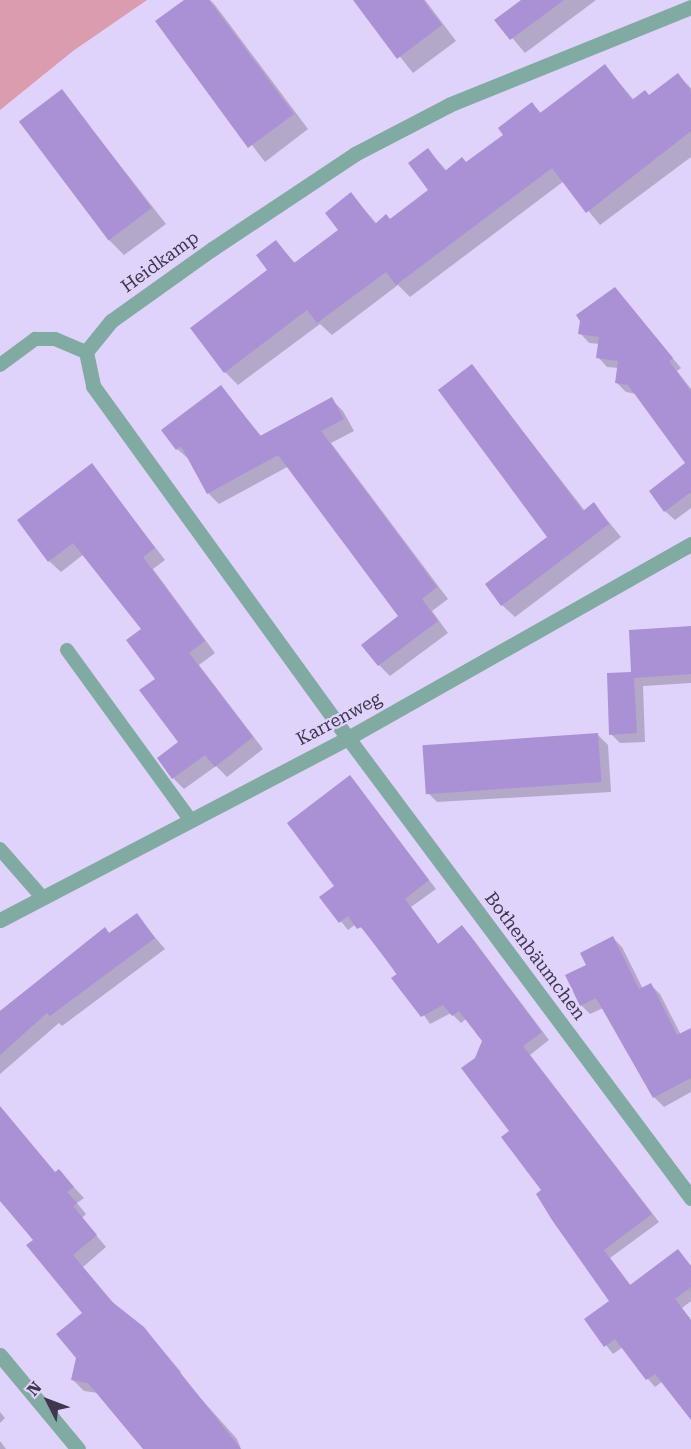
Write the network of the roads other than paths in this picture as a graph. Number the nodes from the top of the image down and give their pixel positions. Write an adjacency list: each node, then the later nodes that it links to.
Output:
1 (689, 10): 2 (street, Heidkamp)
2 (86, 352): 3 (lane); 6 (street)
3 (0, 365)
4 (691, 544): 6 (street, Karrenweg)
5 (67, 650): 7 (lane)
6 (348, 738): 7 (street, Karrenweg); 11 (street, Bothenbäumchen)
7 (189, 818): 9 (street, Karrenweg)
8 (0, 849): 9 (lane)
9 (41, 896): 10 (street, Karrenweg)
10 (0, 920)
11 (691, 1197)
12 (0, 1355): 13 (street)
13 (78, 1449)

